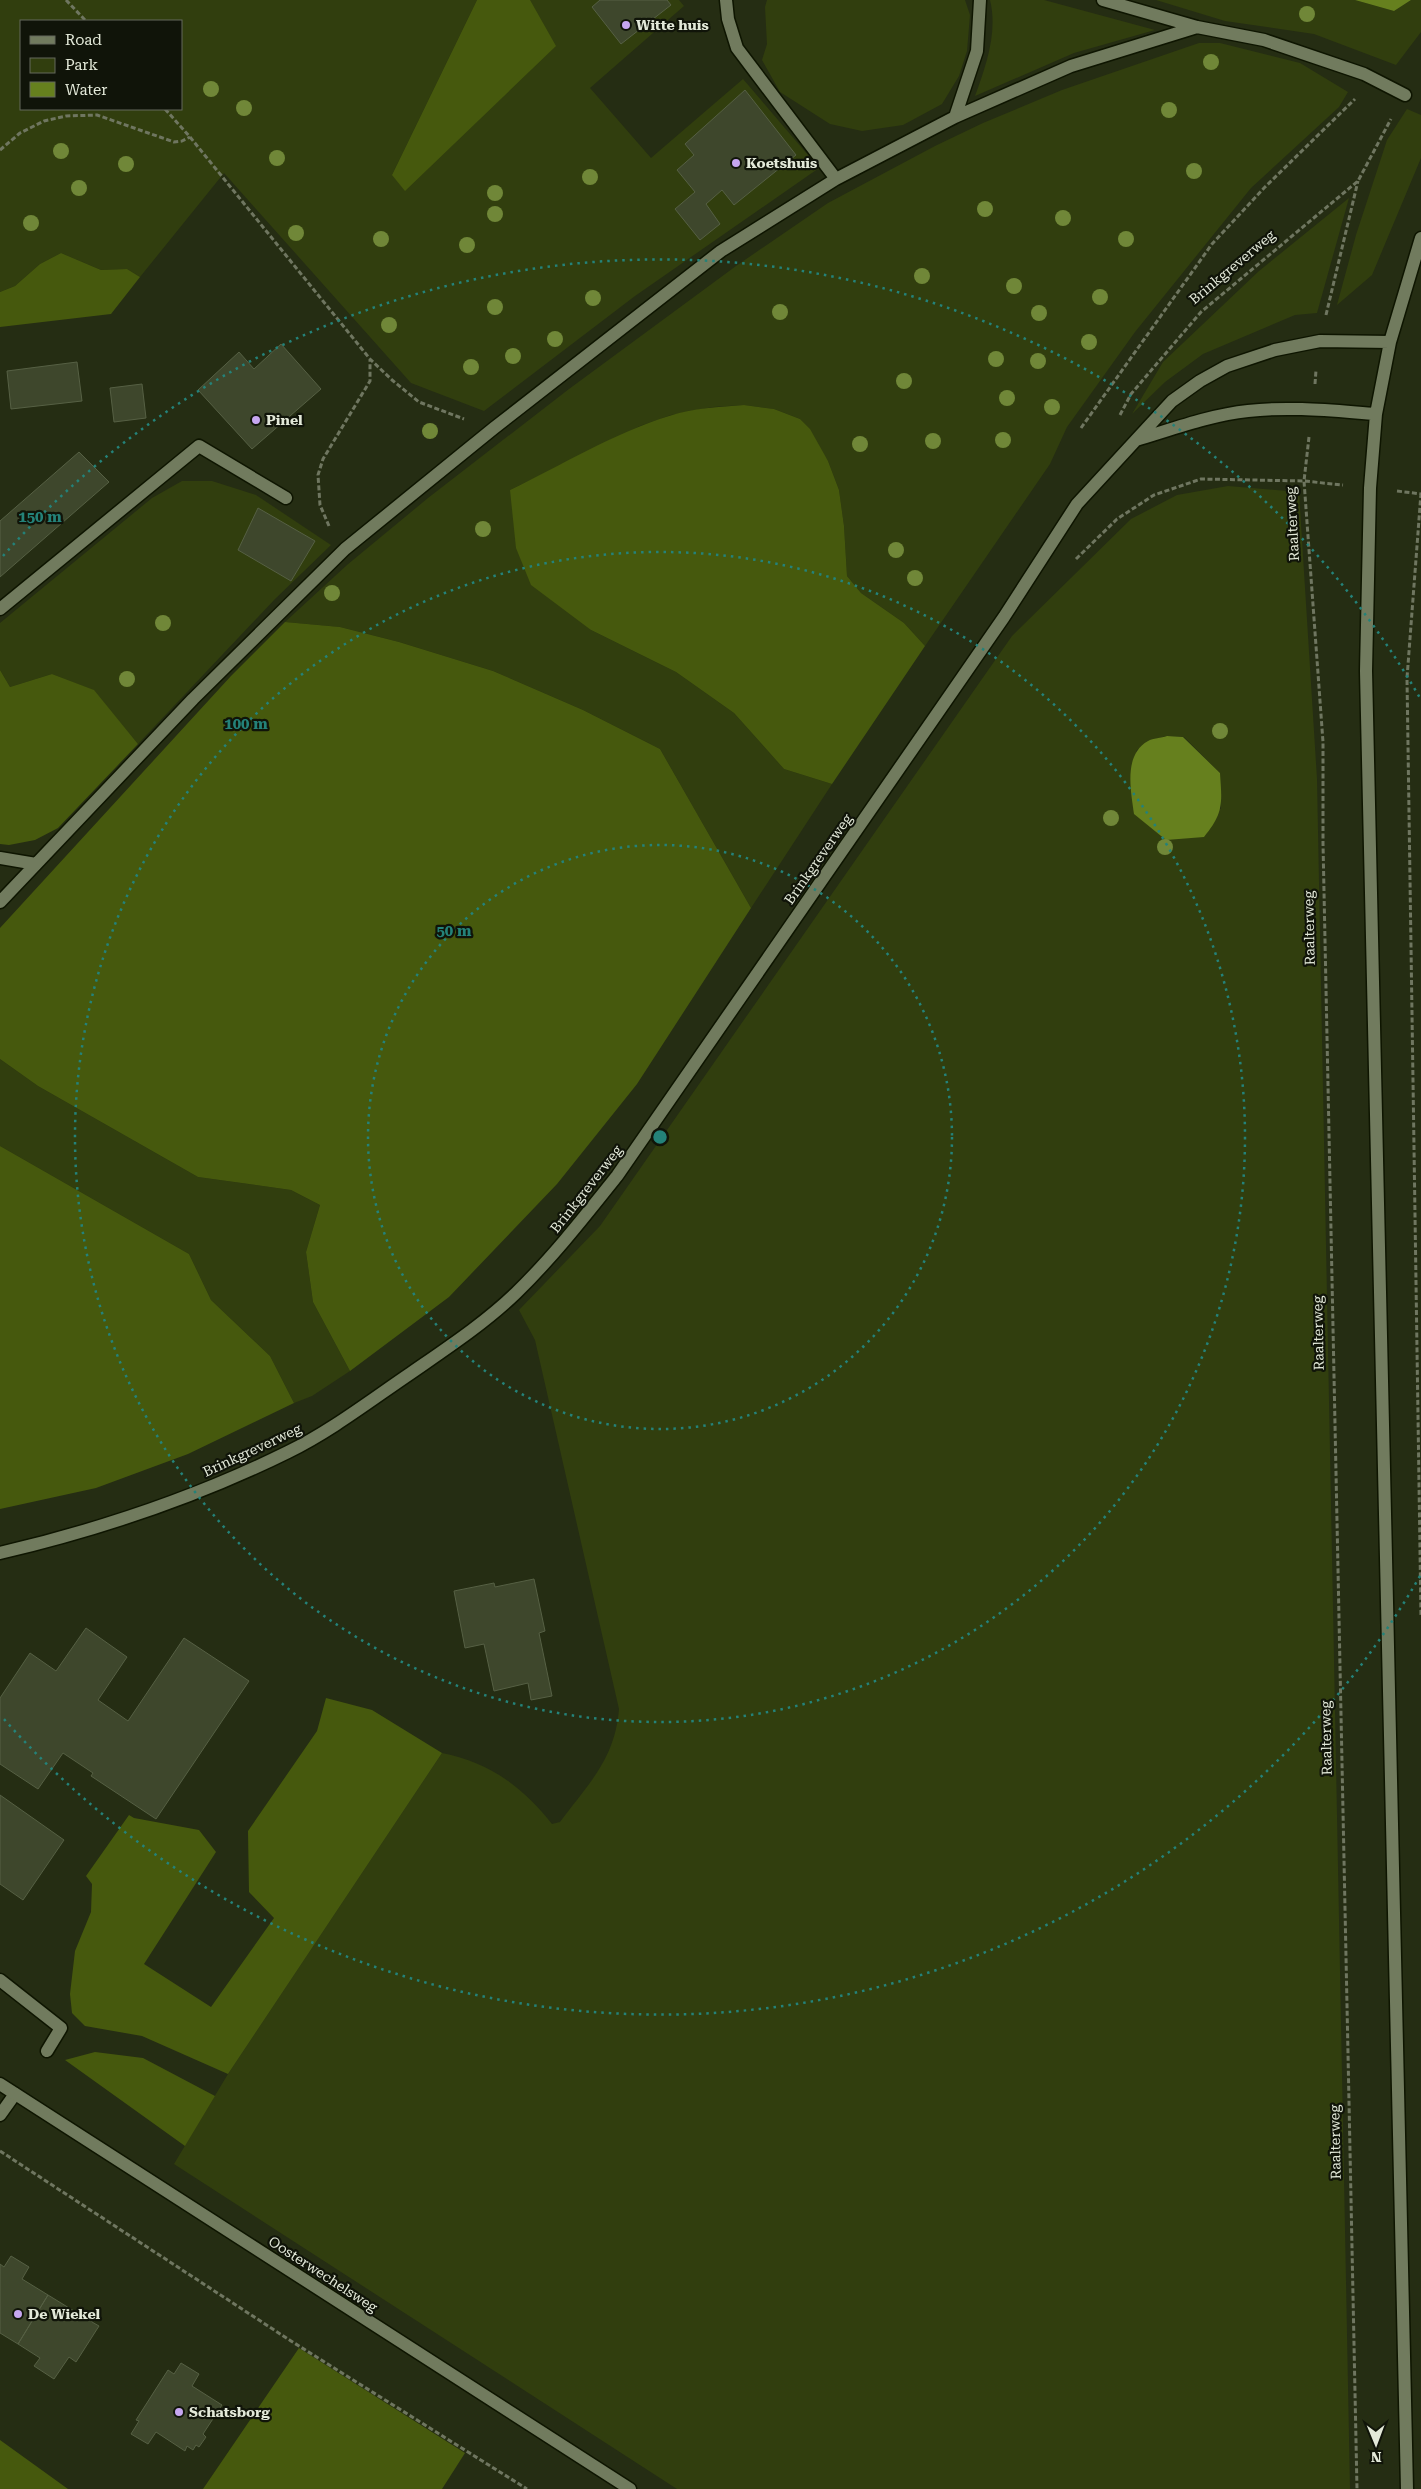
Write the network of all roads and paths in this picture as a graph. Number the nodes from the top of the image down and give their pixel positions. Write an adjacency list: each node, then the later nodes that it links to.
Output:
1 (66, 0): 5 (path)
2 (726, 0): 13 (street)
3 (980, 0): 10 (street)
4 (1103, 0): 6 (street)
5 (85, 20)
6 (1197, 27): 7 (street); 10 (street)
7 (1376, 80): 8 (street); 23 (path)
8 (1405, 95): 14 (path, Brinkgreverweg)
9 (166, 110): 11 (path)
10 (955, 117): 13 (street)
11 (190, 137): 12 (path); 18 (path)
12 (0, 150)
13 (836, 179): 22 (street)
14 (1358, 181): 16 (path, Raalterweg); 21 (path, Brinkgreverweg)
15 (1421, 238): 17 (street)
16 (1320, 341): 17 (street, Brinkgreverweg); 19 (path, Raalterweg); 24 (street, Brinkgreverweg)
17 (1390, 342): 20 (street)
18 (370, 359): 22 (path); 29 (path)
19 (1311, 409): 20 (street); 24 (street); 25 (path, Raalterweg)
20 (1376, 414): 26 (street)
21 (1117, 420)
22 (494, 428): 29 (street)
23 (1082, 428)
24 (1136, 440): 35 (street, Brinkgreverweg)
25 (1304, 481): 26 (path); 30 (path); 45 (path, Raalterweg)
26 (1370, 488): 27 (path); 46 (street)
27 (1421, 494): 36 (path)
28 (286, 498): 31 (street)
29 (346, 549): 33 (street)
30 (1069, 565)
31 (0, 609)
32 (0, 858): 33 (street)
33 (36, 864): 34 (street)
34 (0, 902)
35 (0, 1553)
36 (1421, 1617)
37 (0, 1980): 38 (street)
38 (47, 2051)
39 (0, 2084): 40 (street, Oosterwechelsweg)
40 (15, 2094): 41 (street); 44 (street, Oosterwechelsweg)
41 (0, 2115)
42 (0, 2151): 43 (path)
43 (527, 2489)
44 (630, 2489)
45 (1357, 2489)
46 (1407, 2489)

